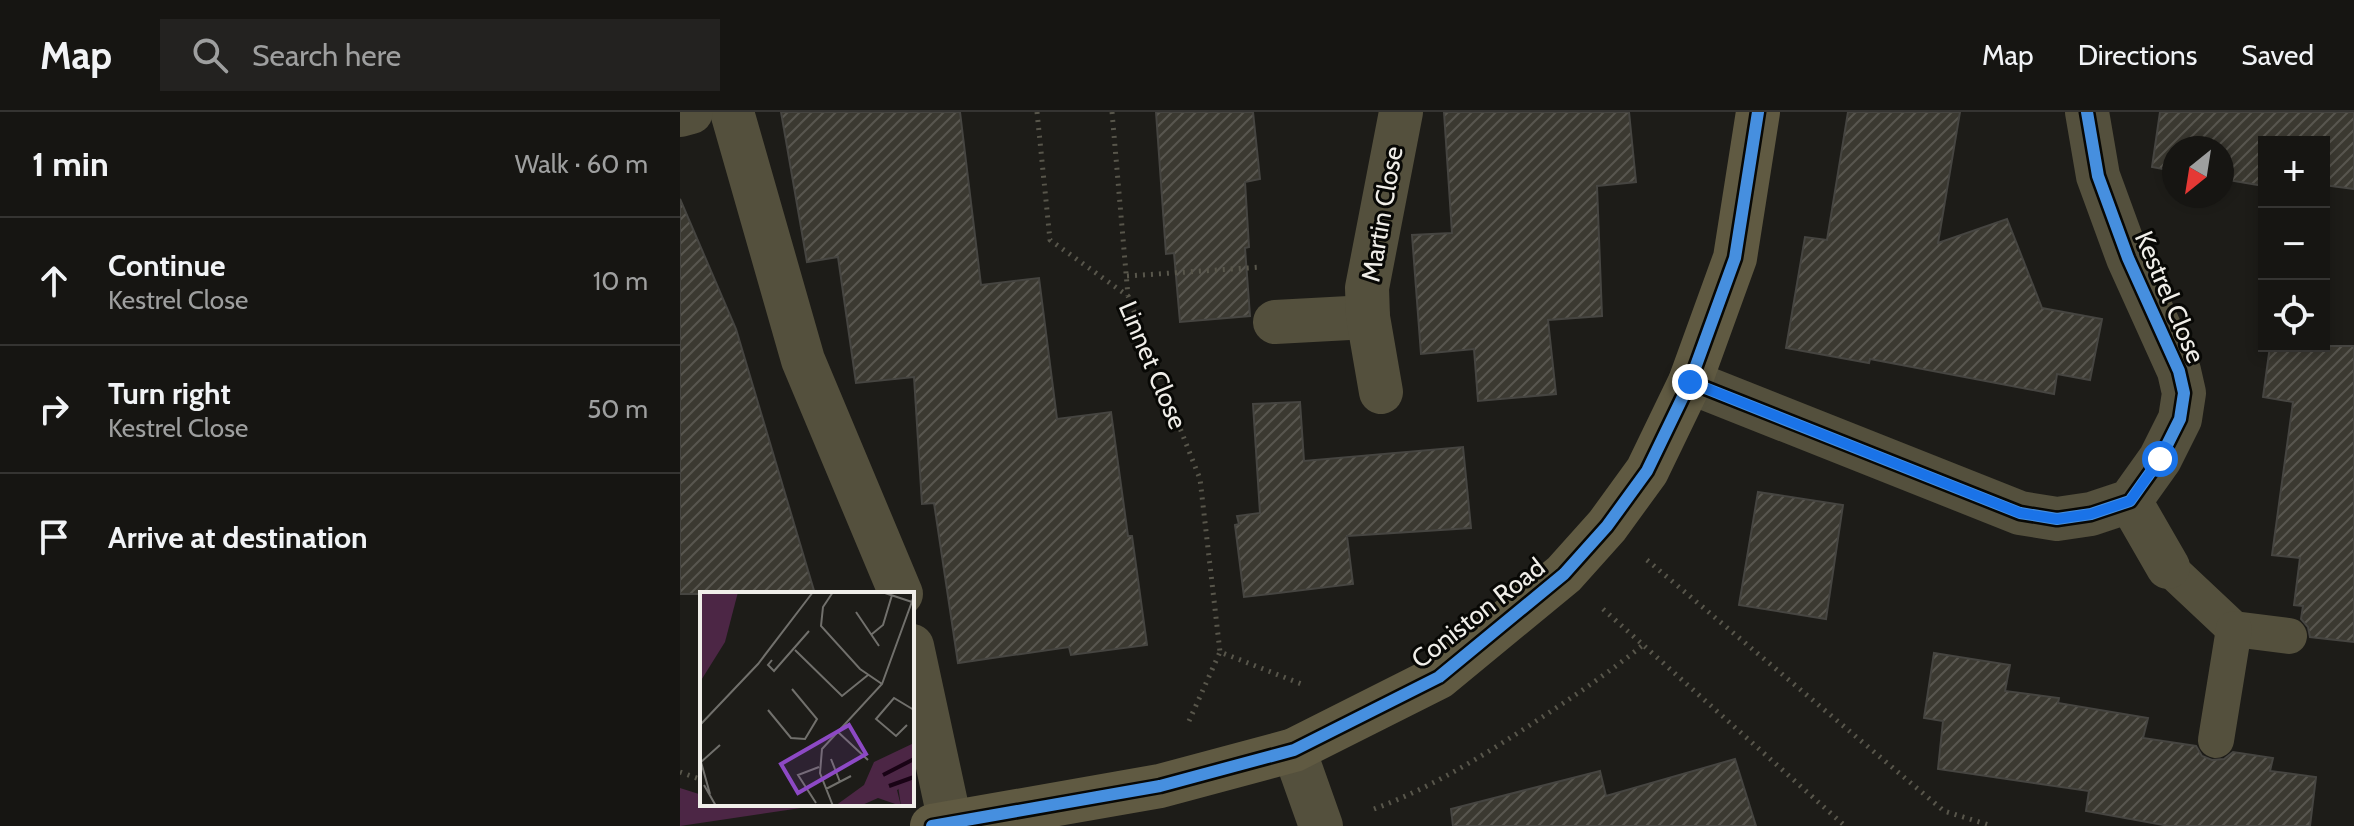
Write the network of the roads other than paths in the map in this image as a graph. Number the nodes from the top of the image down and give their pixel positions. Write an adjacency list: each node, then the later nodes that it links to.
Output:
1 (691, 112): 6 (street)
2 (732, 112): 13 (street)
3 (1401, 112): 7 (street, Martin Close)
4 (1758, 112): 9 (street, Coniston Road)
5 (2087, 112): 11 (street, Kestrel Close)
6 (680, 115)
7 (1368, 317): 8 (street, Martin Close); 10 (street, Martin Close)
8 (1275, 322)
9 (1690, 382): 11 (street); 18 (street, Coniston Road)
10 (1381, 392)
11 (2130, 501): 12 (street)
12 (2168, 567): 14 (lane)
13 (900, 592)
14 (2234, 629): 15 (lane); 17 (lane)
15 (2289, 636)
16 (914, 658): 19 (street)
17 (2216, 740)
18 (1294, 750): 19 (street, Coniston Road); 20 (street)
19 (941, 824)
20 (1321, 826)

